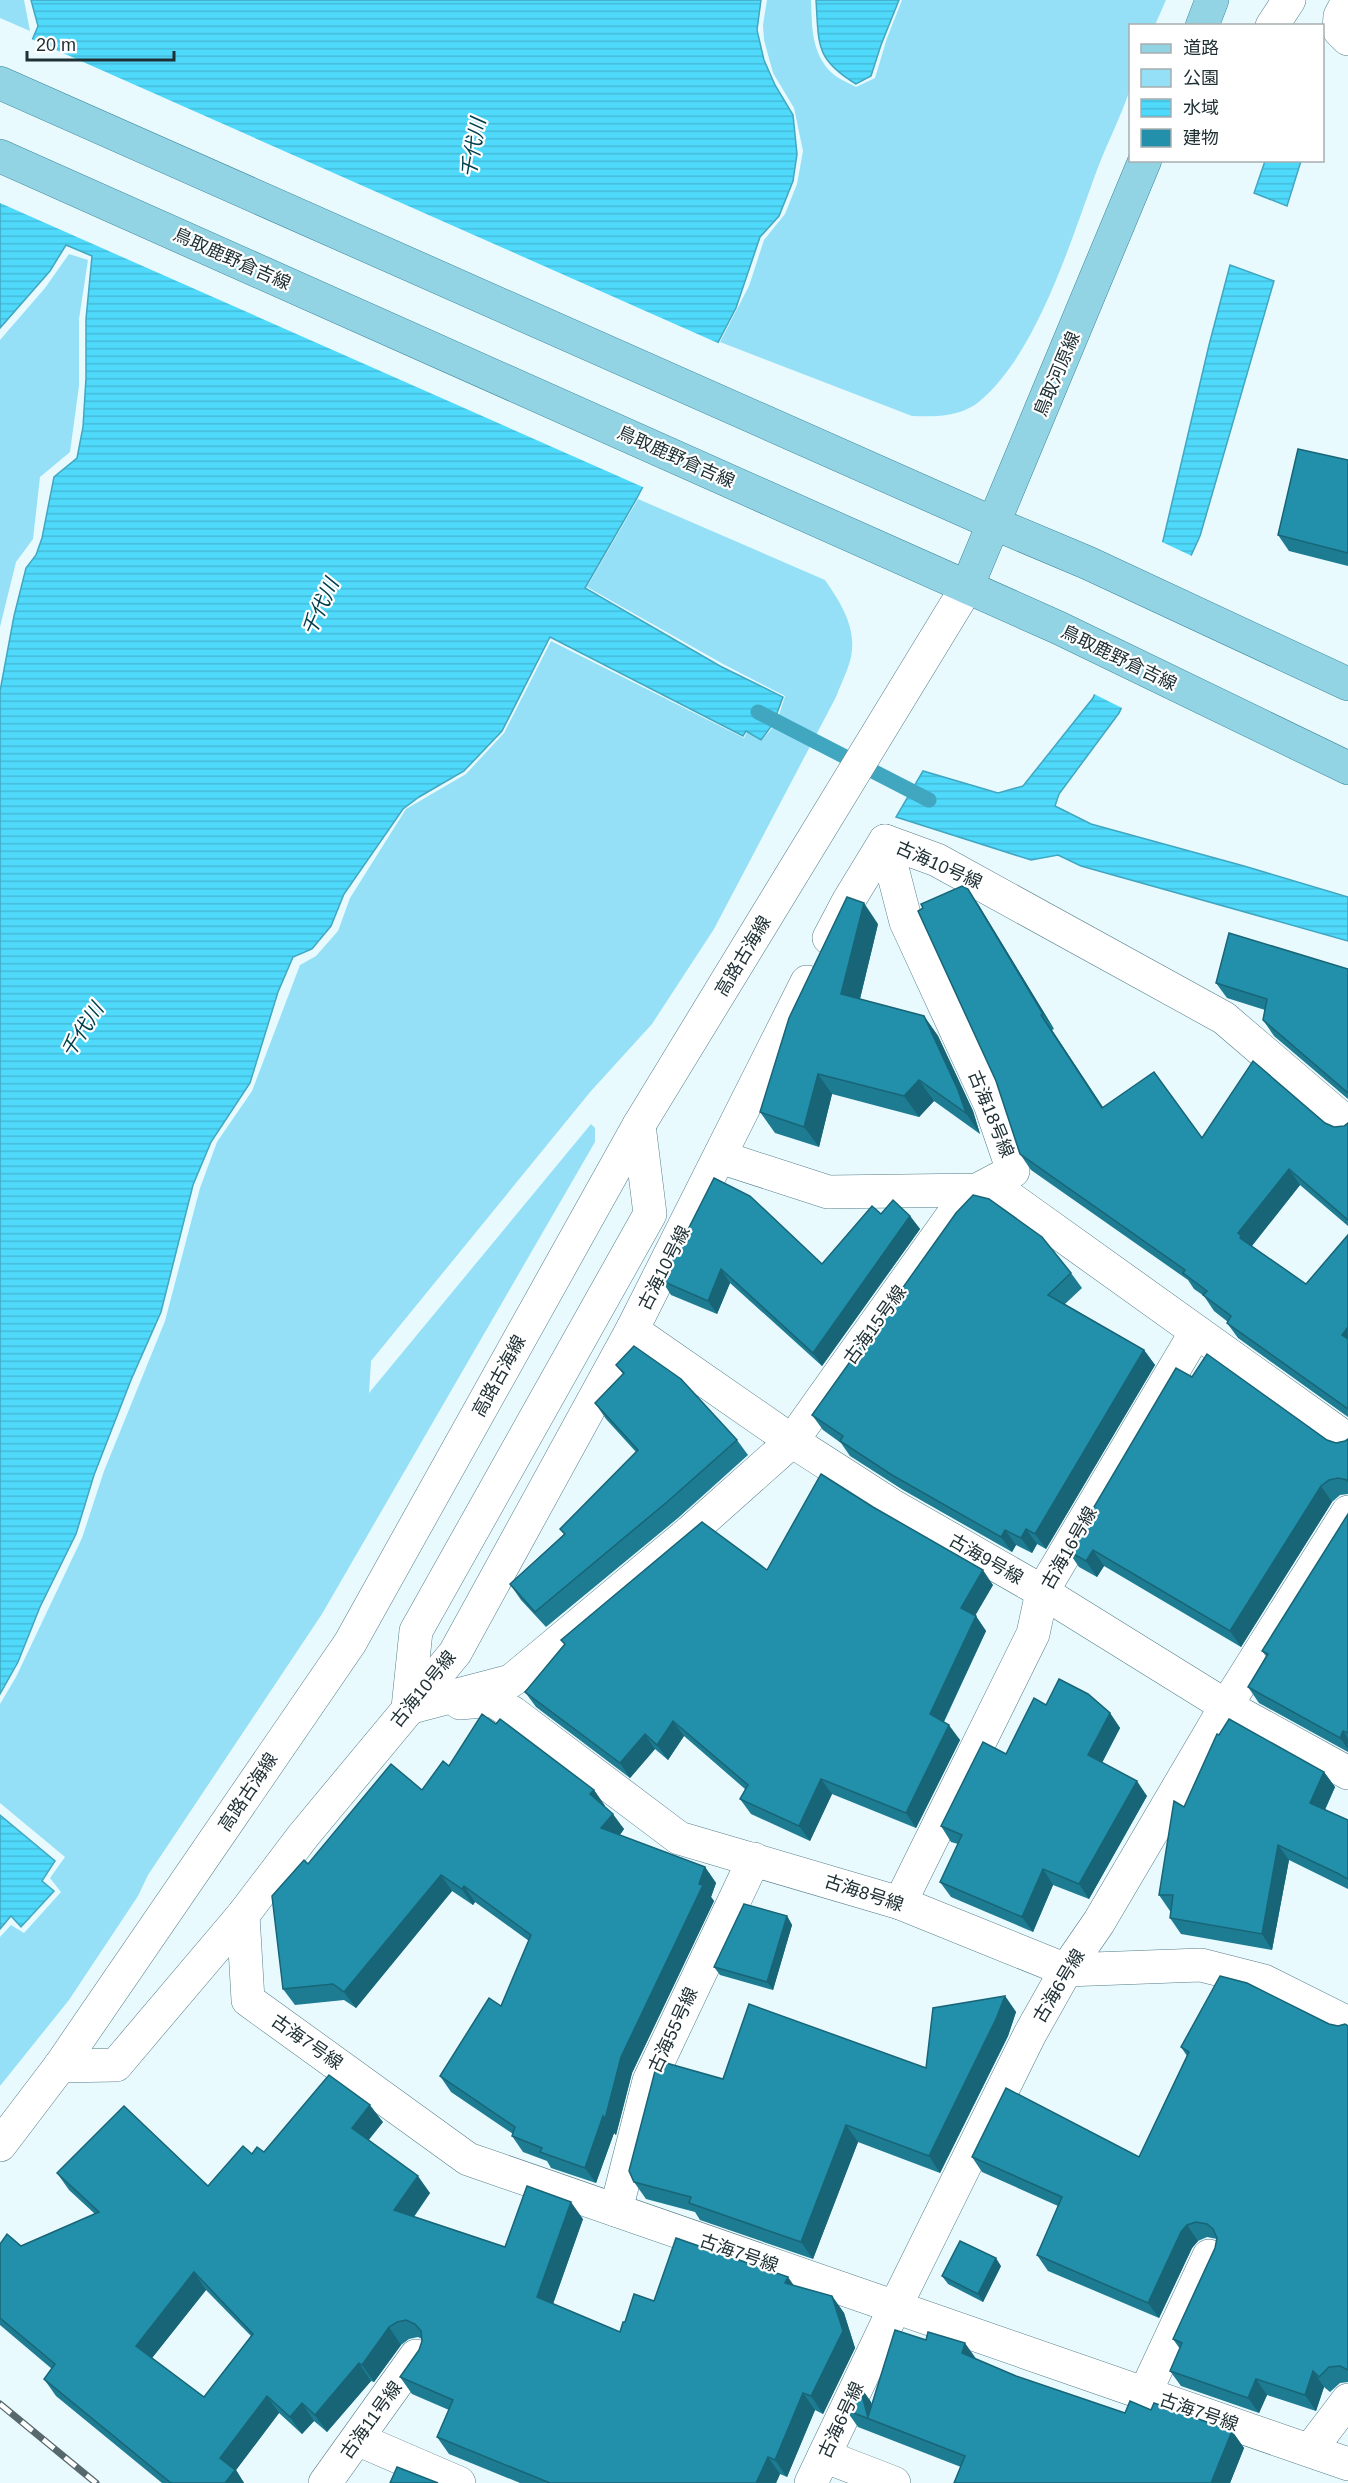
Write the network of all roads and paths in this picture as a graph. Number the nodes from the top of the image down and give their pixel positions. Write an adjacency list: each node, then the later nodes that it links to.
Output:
1 (1212, 0): 4 (main road)
2 (1289, 0): 5 (street)
3 (1348, 1): 6 (street)
4 (1203, 24)
5 (1273, 24)
6 (1348, 39)
7 (0, 83): 10 (main road)
8 (0, 156): 11 (main road, 鳥取鹿野倉吉線)
9 (1144, 162): 10 (main road, 鳥取河原線)
10 (993, 524): 11 (main road, 鳥取河原線); 12 (main road)
11 (967, 587): 13 (main road, 鳥取鹿野倉吉線); 16 (street, 高路古海線)
12 (1348, 684)
13 (1348, 768)
14 (885, 841): 15 (street, 古海10号線); 17 (street, 古海10号線); 18 (street, 古海18号線)
15 (1348, 1124)
16 (639, 1125): 26 (street); 33 (street, 高路古海線)
17 (720, 1157): 18 (street, 古海18号線); 19 (street, 古海10号線)
18 (977, 1190): 20 (street); 22 (street, 古海15号線)
19 (632, 1330): 22 (street, 古海9号線); 26 (street, 古海10号線)
20 (1196, 1332): 21 (street); 24 (street, 古海16号線)
21 (1348, 1440)
22 (792, 1441): 24 (street, 古海9号線); 26 (street, 古海15号線)
23 (1348, 1512): 25 (street, 古海6号線)
24 (1042, 1592): 25 (street, 古海9号線); 29 (street, 古海16号線)
25 (1226, 1706): 27 (street, 古海9号線); 31 (street, 古海6号線)
26 (408, 1708): 28 (street, 古海8号線); 30 (street, 古海10号線)
27 (1348, 1773)
28 (754, 1859): 29 (street, 古海8号線); 35 (street, 古海55号線)
29 (900, 1903): 31 (street, 古海8号線)
30 (243, 1915): 33 (street, 古海10号線); 35 (street, 古海7号線)
31 (1066, 1970): 32 (street, 古海8号線); 37 (street, 古海6号線)
32 (1348, 2023)
33 (60, 2066): 34 (street, 高路古海線)
34 (0, 2145)
35 (616, 2210): 37 (street, 古海7号線)
36 (1209, 2256): 39 (street)
37 (895, 2307): 39 (street, 古海7号線); 44 (street, 古海6号線)
38 (416, 2356): 41 (street, 古海11号線)
39 (1145, 2393): 42 (street, 古海7号線)
40 (1348, 2400): 42 (street)
41 (357, 2439): 45 (street, 古海11号線); 46 (street)
42 (1310, 2450): 43 (street, 古海7号線)
43 (1348, 2464)
44 (817, 2470): 47 (street)
45 (325, 2483)
46 (459, 2483)
47 (894, 2483)

